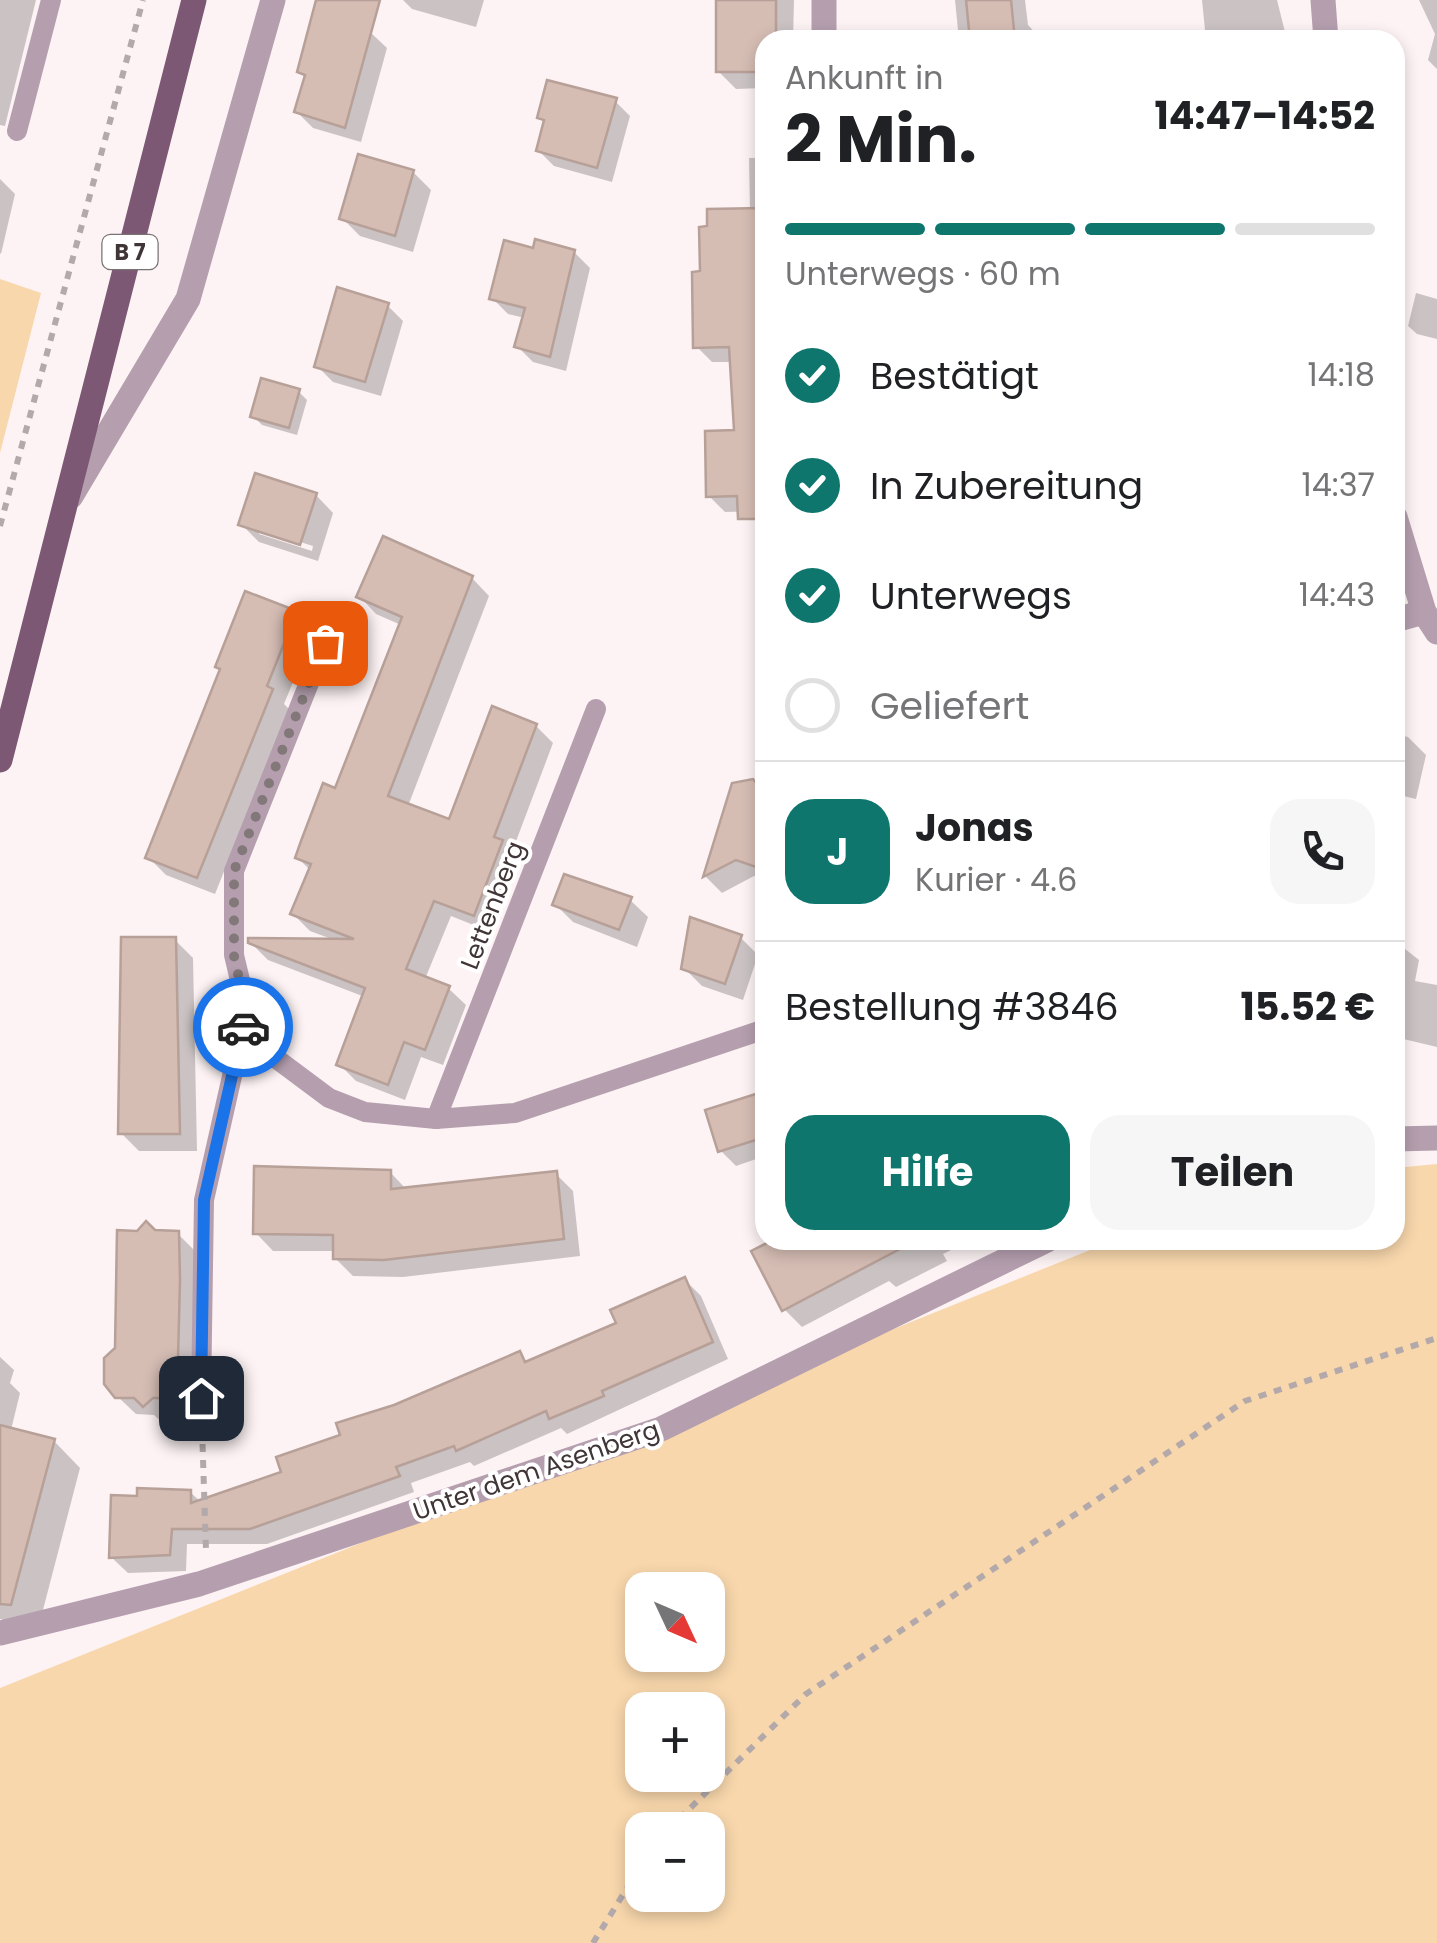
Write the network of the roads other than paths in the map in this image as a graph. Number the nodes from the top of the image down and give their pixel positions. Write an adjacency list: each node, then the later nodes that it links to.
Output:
1 (52, 0): 8 (lane)
2 (194, 0): 9 (main road, B 7)
3 (273, 0): 9 (street)
4 (824, 0): 6 (street)
5 (1322, 0): 7 (street)
6 (824, 30)
7 (1325, 30)
8 (17, 131)
9 (67, 503): 15 (main road, B 7)
10 (1405, 546): 12 (street)
11 (1405, 621): 12 (street)
12 (1431, 622)
13 (325, 643): 16 (lane)
14 (596, 709): 18 (lane, Lettenberg)
15 (0, 760)
16 (246, 1010): 18 (lane); 22 (lane)
17 (755, 1031): 18 (lane)
18 (436, 1119)
19 (1437, 1138): 20 (street)
20 (1405, 1139)
21 (1027, 1250): 23 (street, Unter dem Asenberg)
22 (201, 1398)
23 (0, 1634)

